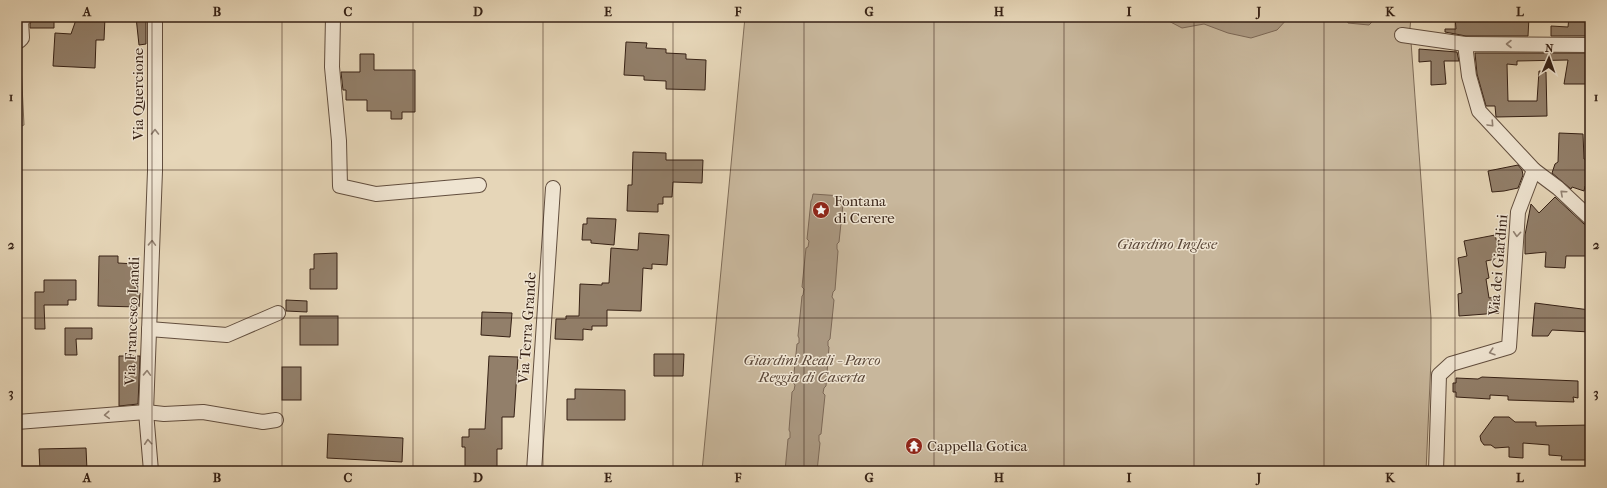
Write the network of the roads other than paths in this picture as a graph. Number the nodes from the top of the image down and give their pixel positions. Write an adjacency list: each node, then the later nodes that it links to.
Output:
1 (25, 17): 5 (street)
2 (154, 17): 9 (street, Via Quercione, one-way to 2)
3 (332, 17): 10 (street)
4 (1402, 35): 6 (street)
5 (17, 41)
6 (1466, 44): 7 (street, one-way to 6); 8 (street, one-way to 8)
7 (1590, 45)
8 (1534, 170): 12 (street, one-way to 8); 20 (street, Via dei Giardini, one-way to 20)
9 (154, 171): 14 (street, Via Francesco Landi, one-way to 9)
10 (479, 185)
11 (554, 188): 19 (street, Via Terra Grande)
12 (1590, 218)
13 (278, 313): 14 (street)
14 (149, 329): 15 (street, Via Francesco Landi, one-way to 14)
15 (146, 412): 16 (street); 17 (street, one-way to 17); 18 (street, Via Francesco Landi, one-way to 15)
16 (276, 420)
17 (17, 422)
18 (151, 471)
19 (534, 471)
20 (1436, 471)

